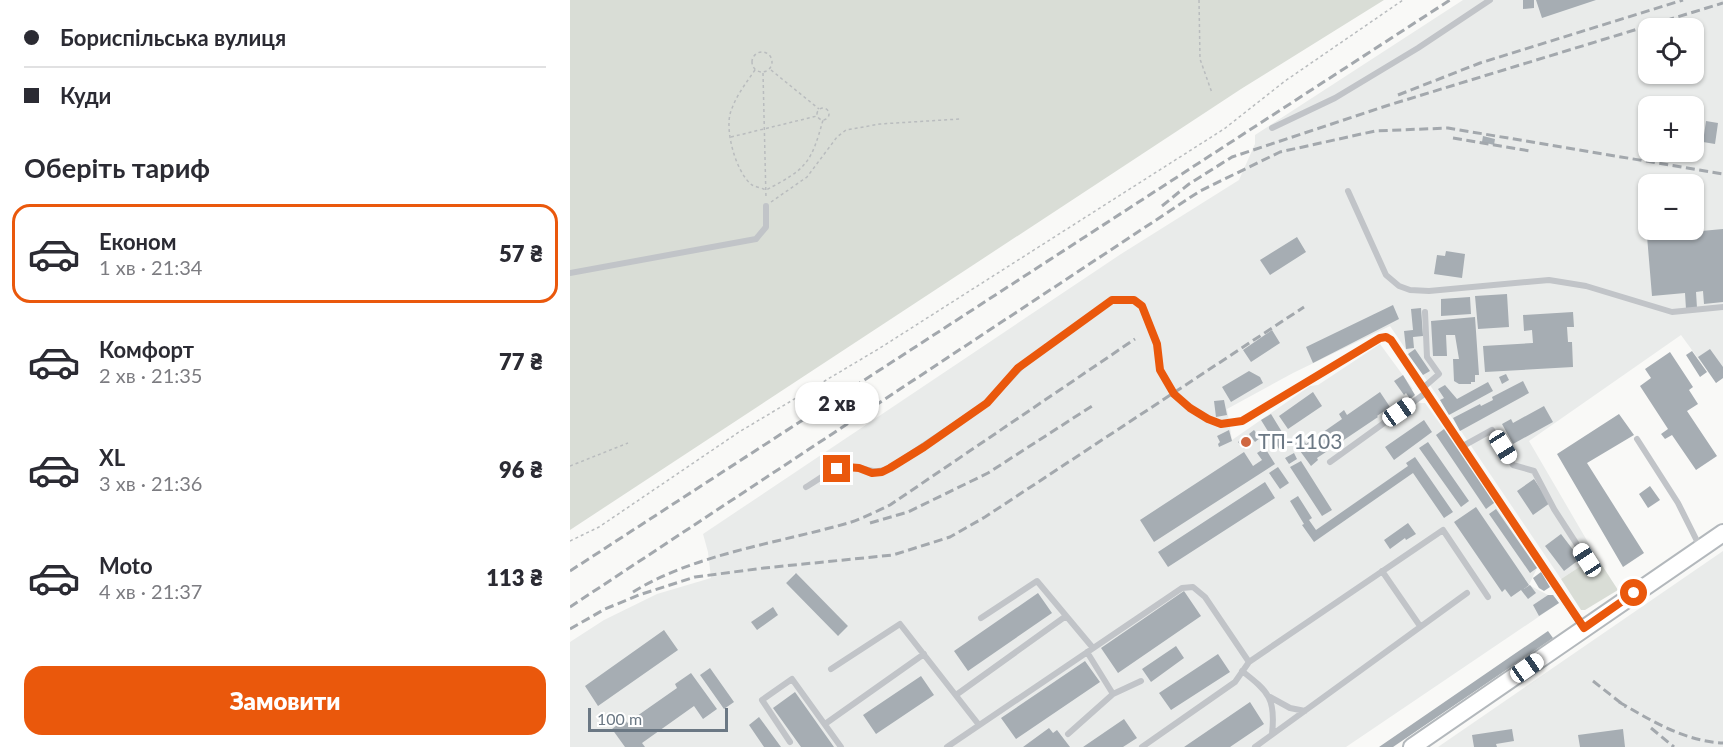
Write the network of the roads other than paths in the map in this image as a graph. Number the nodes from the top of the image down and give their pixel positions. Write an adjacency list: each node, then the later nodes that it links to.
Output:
1 (1490, 0): 2 (lane)
2 (1272, 128)
3 (1348, 191): 6 (lane)
4 (766, 206): 5 (lane)
5 (570, 273)
6 (1723, 307)
7 (1425, 312): 8 (lane)
8 (1426, 390): 10 (lane); 11 (lane); 12 (lane)
9 (1636, 439): 14 (lane)
10 (1463, 446): 15 (lane); 22 (lane)
11 (1330, 462)
12 (806, 487)
13 (1723, 532): 14 (main road)
14 (1701, 548): 22 (main road)
15 (1587, 560)
16 (1382, 571): 18 (lane); 21 (lane); 25 (lane)
17 (1467, 593): 21 (lane)
18 (1488, 597)
19 (1066, 616): 20 (lane); 23 (lane); 30 (lane)
20 (981, 618)
21 (1420, 626): 32 (lane)
22 (1584, 628): 42 (main road)
23 (1090, 650): 25 (lane); 29 (lane); 34 (lane)
24 (924, 654): 26 (lane); 30 (lane); 33 (lane)
25 (1249, 662): 27 (lane)
26 (831, 669)
27 (1242, 671): 31 (lane); 40 (lane)
28 (1141, 681): 29 (lane)
29 (1113, 694): 35 (lane)
30 (956, 695): 34 (lane)
31 (1270, 697): 32 (lane); 36 (lane)
32 (1305, 711): 36 (lane)
33 (825, 724): 37 (lane); 38 (lane)
34 (979, 725): 39 (lane)
35 (1068, 734)
36 (1272, 734): 41 (lane)
37 (790, 742)
38 (841, 747)
39 (947, 747)
40 (1142, 747)
41 (1255, 747)
42 (1412, 747)

